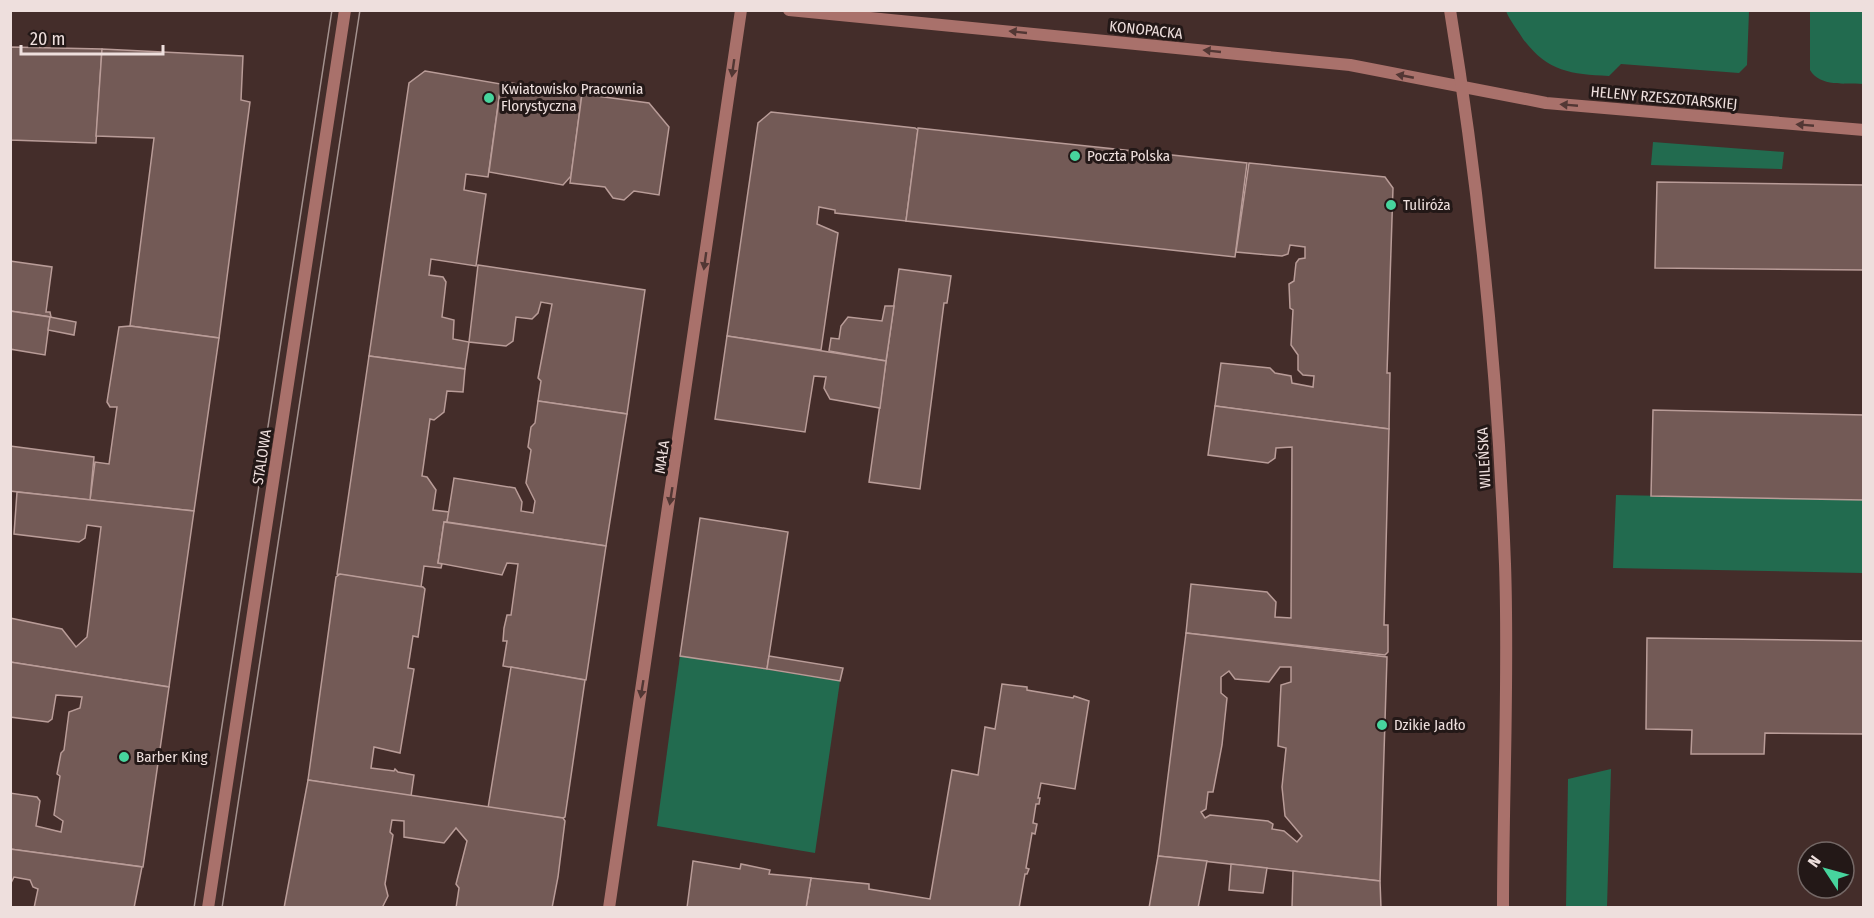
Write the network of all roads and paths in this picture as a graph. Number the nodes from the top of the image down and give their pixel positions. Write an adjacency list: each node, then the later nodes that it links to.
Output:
1 (345, 10): 7 (street, STALOWA)
2 (741, 10): 8 (street, MAŁA, one-way to 8)
3 (789, 10): 5 (street, KONOPACKA, one-way to 3)
4 (1450, 10): 5 (street, WILEŃSKA)
5 (1463, 87): 6 (street, HELENY RZESZOTARSKIEJ, one-way to 5); 9 (street, WILEŃSKA)
6 (1863, 130)
7 (208, 908)
8 (609, 908)
9 (1503, 908)

